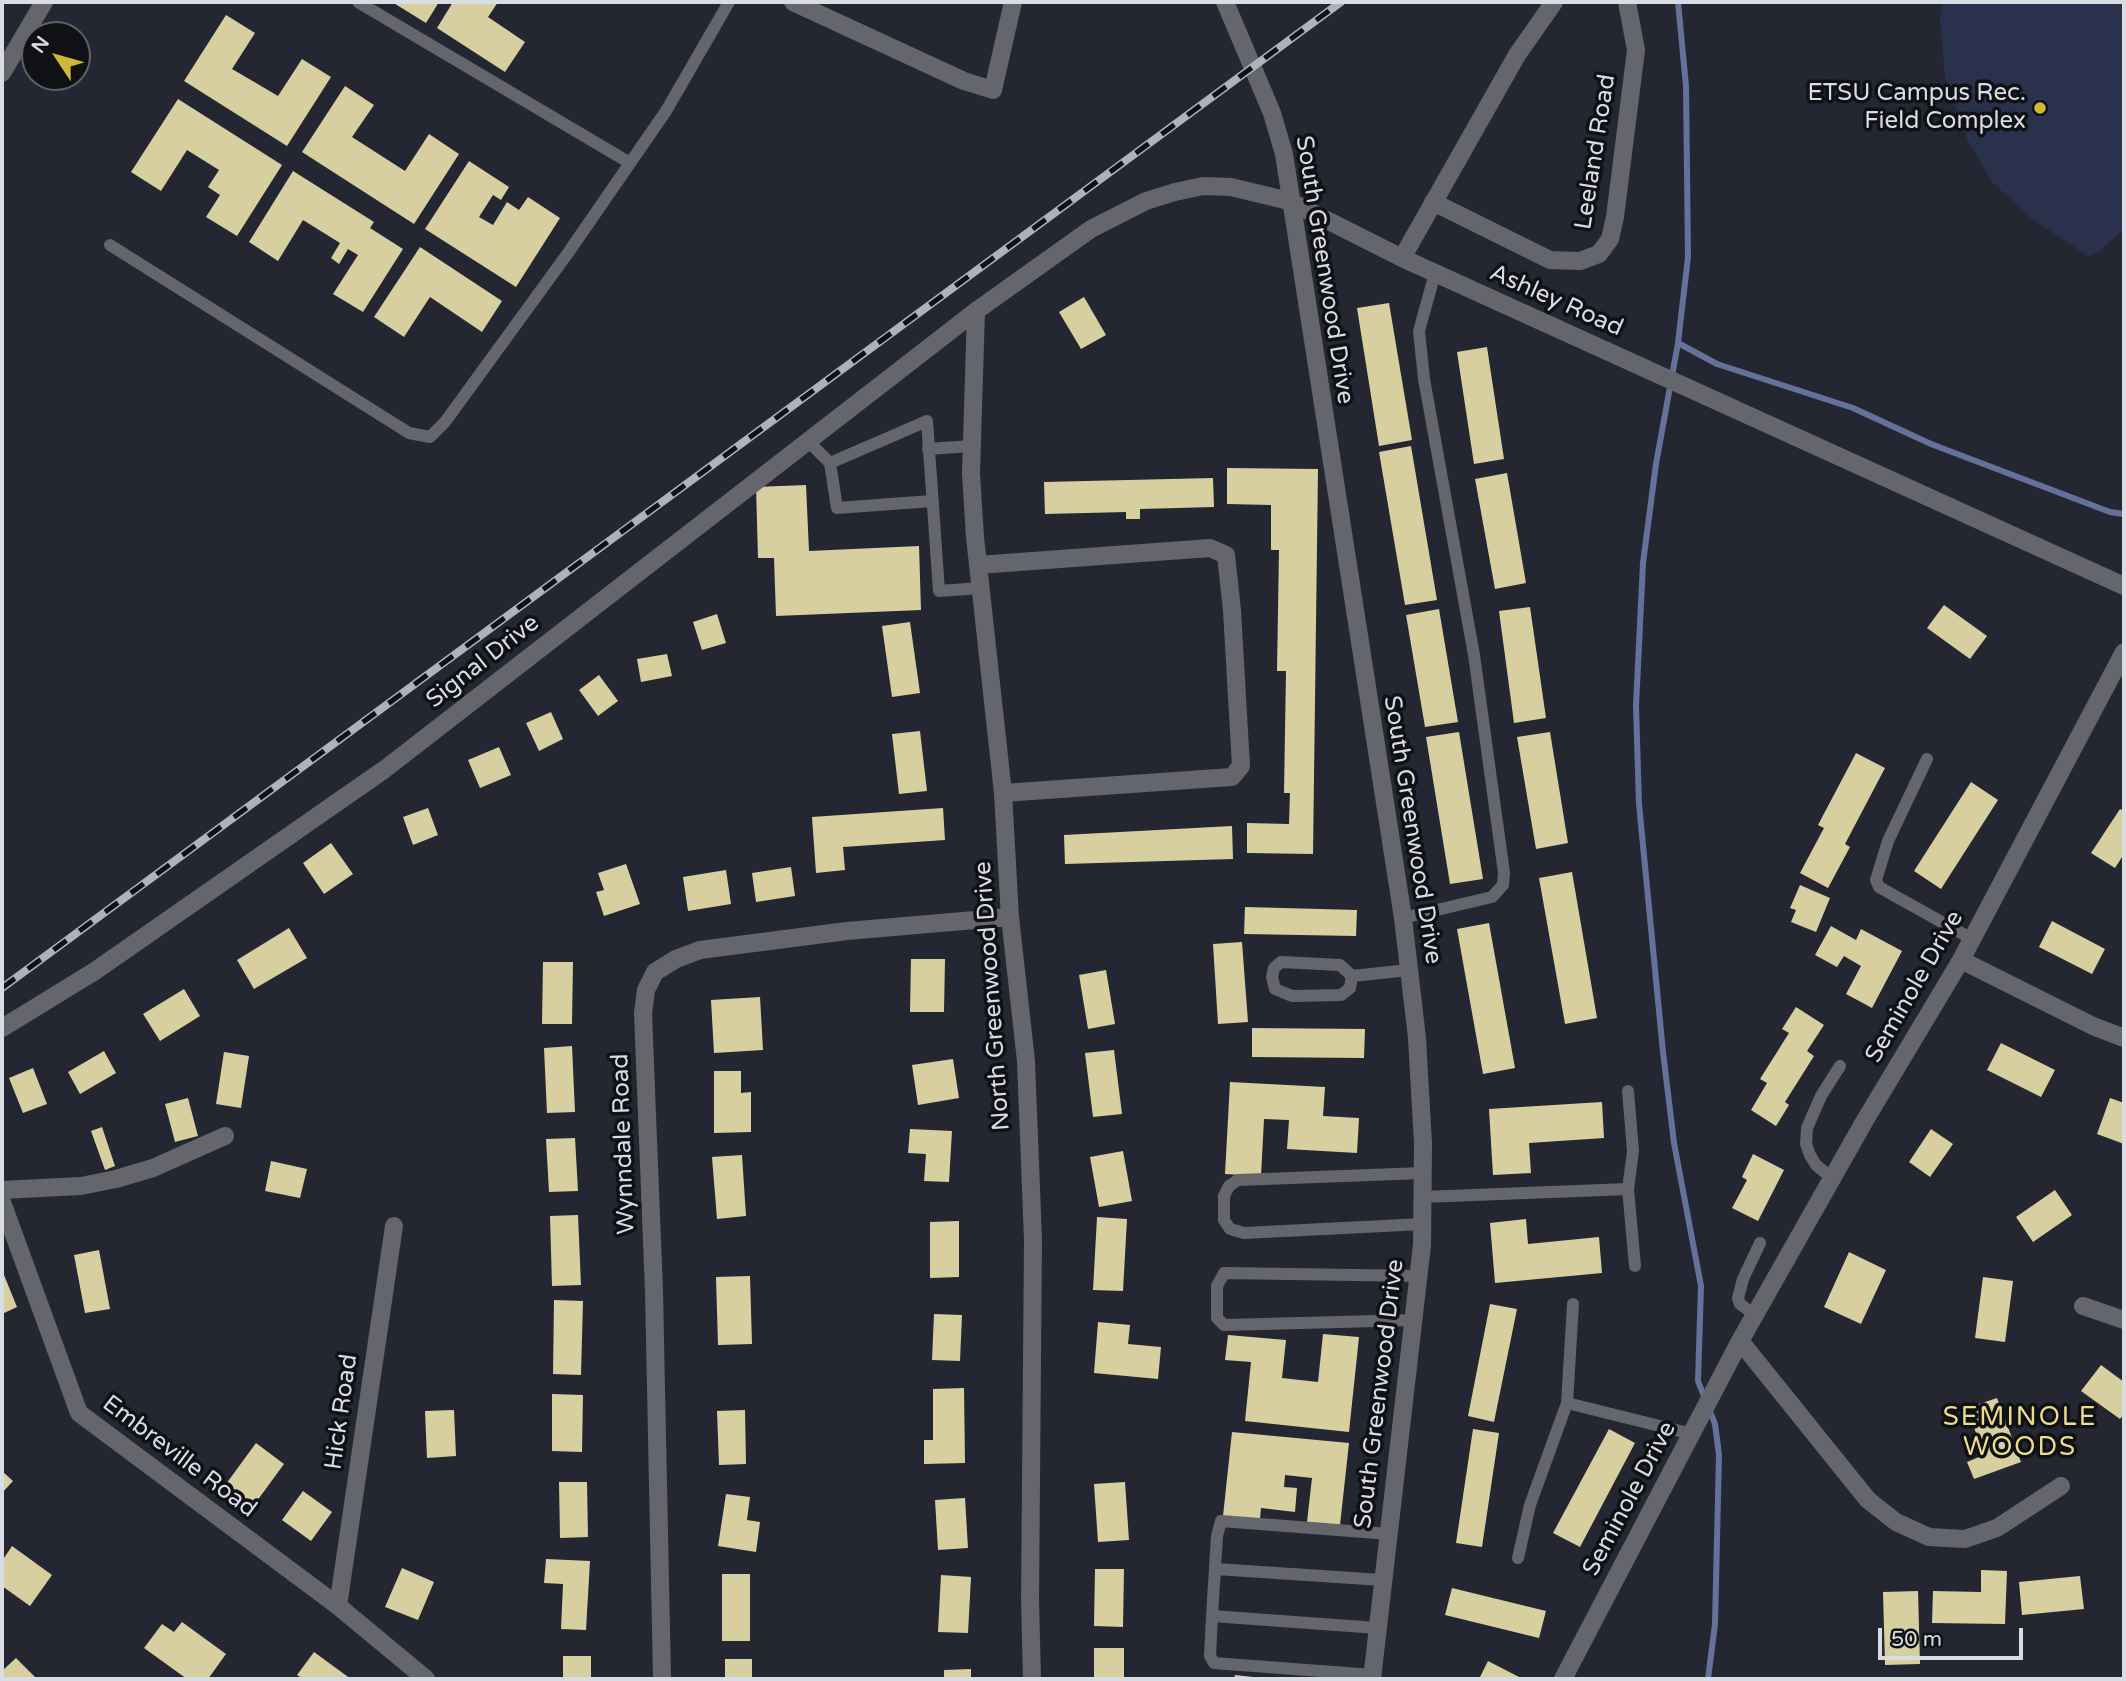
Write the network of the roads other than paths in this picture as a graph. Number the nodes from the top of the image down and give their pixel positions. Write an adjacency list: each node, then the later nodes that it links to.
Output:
1 (44, 2): 9 (street)
2 (358, 2): 10 (lane)
3 (729, 2): 10 (lane)
4 (793, 2): 5 (street)
5 (1013, 2)
6 (1225, 2): 11 (street, South Greenwood Drive)
7 (1554, 2): 12 (street)
8 (1627, 2): 12 (street, Leeland Road)
9 (2, 73)
10 (630, 163): 13 (lane)
11 (1289, 201): 14 (street, Ashley Road); 16 (street, Ashley Road); 29 (street, South Greenwood Drive)
12 (1433, 202): 14 (street)
13 (110, 244)
14 (1402, 258): 15 (street, Ashley Road)
15 (1435, 273): 23 (street, Ashley Road); 29 (lane)
16 (976, 311): 17 (street, Signal Drive); 18 (street, North Greenwood Drive)
17 (808, 441): 20 (lane); 34 (street, Signal Drive)
18 (972, 446): 19 (lane); 22 (street, North Greenwood Drive)
19 (928, 449): 20 (lane); 21 (lane)
20 (830, 463): 21 (lane)
21 (932, 501): 24 (lane)
22 (978, 565): 24 (street, North Greenwood Drive); 27 (street)
23 (2124, 586)
24 (981, 588): 27 (street, North Greenwood Drive)
25 (2124, 652): 30 (street, Seminole Drive)
26 (1927, 759): 30 (lane)
27 (1003, 793): 28 (street, North Greenwood Drive)
28 (1010, 917): 68 (street, Wynndale Road); 69 (street, North Greenwood Drive)
29 (1403, 918): 32 (street, South Greenwood Drive)
30 (1972, 939): 31 (street, Seminole Drive)
31 (1961, 960): 35 (street); 40 (street, Seminole Drive)
32 (1409, 970): 33 (lane); 39 (street, South Greenwood Drive)
33 (1352, 976): 33 (lane)
34 (2, 1028)
35 (2124, 1038)
36 (1840, 1066): 40 (lane)
37 (1628, 1091): 41 (lane)
38 (225, 1136): 42 (street)
39 (1423, 1173): 43 (street, South Greenwood Drive); 45 (lane)
40 (1832, 1178): 52 (street, Seminole Drive)
41 (1628, 1189): 43 (lane); 48 (lane)
42 (2, 1190)
43 (1423, 1197): 45 (street, South Greenwood Drive)
44 (2, 1202): 63 (street, Embreville Road)
45 (1423, 1224): 49 (street, South Greenwood Drive)
46 (394, 1226): 63 (street, Hick Road)
47 (1760, 1243): 52 (lane)
48 (1635, 1266)
49 (1419, 1276): 53 (street, South Greenwood Drive); 53 (lane)
50 (1573, 1304): 56 (lane)
51 (2083, 1306): 54 (street)
52 (1755, 1315): 55 (street, Seminole Drive)
53 (1415, 1320): 59 (street, South Greenwood Drive)
54 (2124, 1320)
55 (1740, 1341): 57 (street, Seminole Drive); 58 (street)
56 (1567, 1403): 57 (lane); 60 (lane)
57 (1692, 1434): 70 (street, Seminole Drive)
58 (2061, 1486)
59 (1390, 1534): 61 (lane); 62 (street, South Greenwood Drive)
60 (1518, 1558)
61 (1216, 1569): 62 (lane); 64 (lane)
62 (1382, 1580): 65 (street, South Greenwood Drive)
63 (338, 1606): 67 (street, Embreville Road)
64 (1212, 1616): 65 (lane); 66 (lane)
65 (1377, 1628): 66 (street, South Greenwood Drive)
66 (1373, 1677)
67 (426, 1679)
68 (662, 1679)
69 (1032, 1679)
70 (1563, 1679)

